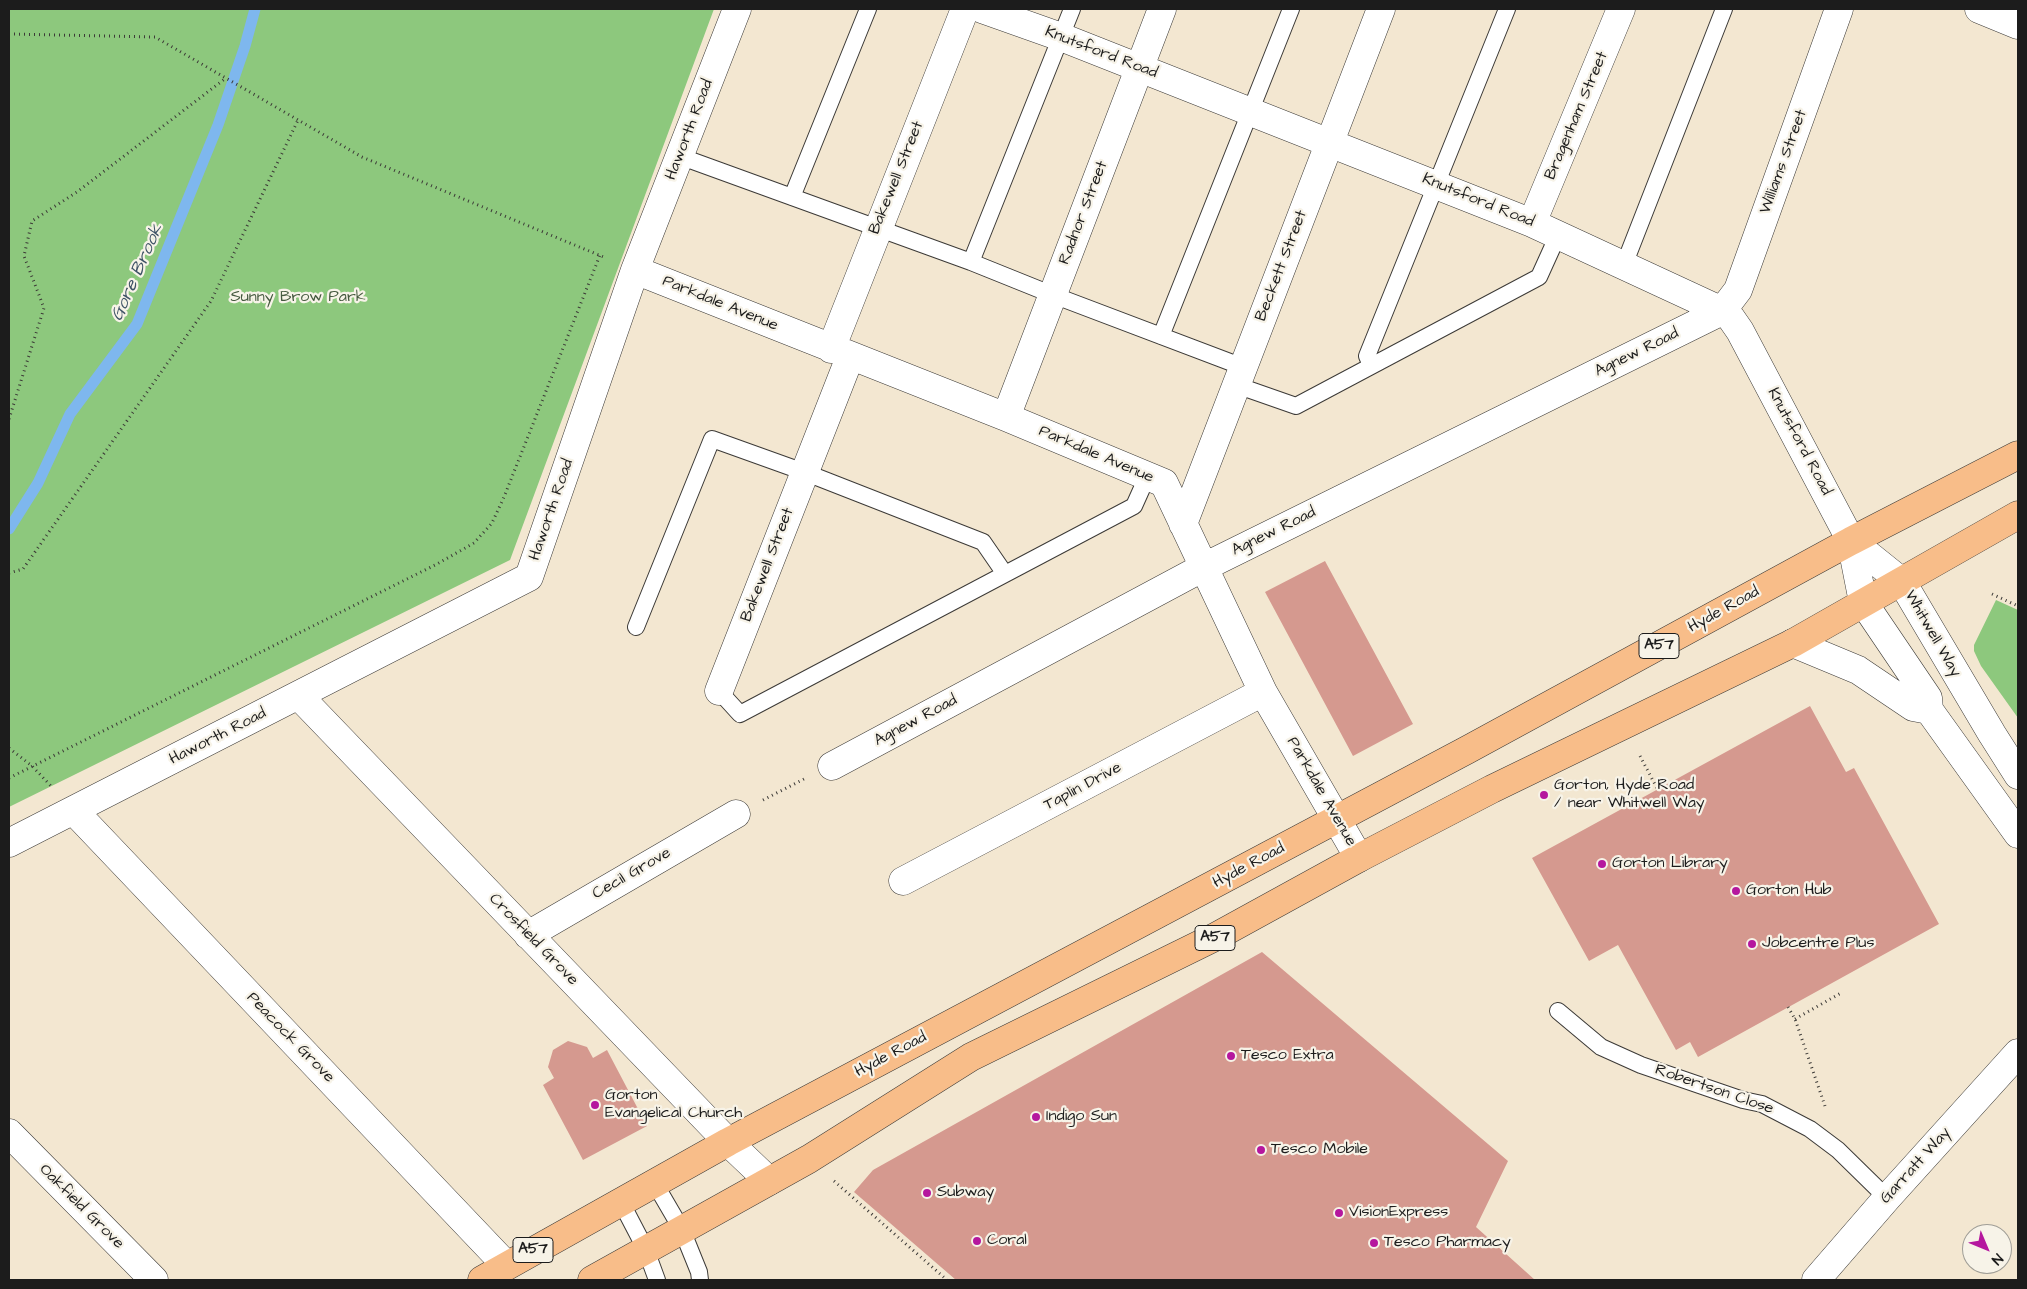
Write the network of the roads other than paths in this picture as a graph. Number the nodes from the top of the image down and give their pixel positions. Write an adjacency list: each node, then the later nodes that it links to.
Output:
1 (737, 9): 19 (street, Haworth Road)
2 (868, 9): 21 (lane)
3 (965, 9): 23 (street, Bakewell Street)
4 (982, 9): 15 (street, Knutsford Road)
5 (1072, 9): 15 (lane)
6 (1162, 9): 16 (street, Radnor Street)
7 (1291, 9): 17 (lane)
8 (1381, 9): 18 (street, Beckett Street)
9 (1507, 9): 20 (lane)
10 (1621, 9): 22 (street, Bragenham Street)
11 (1724, 9): 26 (lane)
12 (1839, 9): 29 (street, Williams Street)
13 (1980, 9): 14 (street)
14 (2018, 25)
15 (1061, 37): 16 (street, Knutsford Road); 25 (lane)
16 (1139, 68): 17 (street, Knutsford Road); 28 (street, Radnor Street)
17 (1250, 111): 18 (street, Knutsford Road); 30 (lane)
18 (1330, 143): 20 (street, Knutsford Road); 33 (street, Beckett Street)
19 (680, 156): 21 (lane); 27 (street, Haworth Road)
20 (1437, 185): 22 (street, Knutsford Road); 32 (lane)
21 (792, 198): 23 (lane)
22 (1532, 222): 24 (street, Knutsford Road)
23 (877, 229): 25 (lane); 31 (street, Bakewell Street)
24 (1558, 234): 26 (street, Knutsford Road); 32 (lane)
25 (971, 262): 28 (lane)
26 (1624, 265): 29 (street, Knutsford Road)
27 (635, 270): 31 (street, Parkdale Avenue); 49 (street, Haworth Road)
28 (1053, 295): 30 (lane); 34 (street, Radnor Street)
29 (1722, 311): 40 (street, Knutsford Road); 41 (street, Agnew Road)
30 (1161, 336): 33 (lane)
31 (841, 353): 34 (street, Parkdale Avenue); 36 (street, Bakewell Street)
32 (1371, 365): 33 (lane)
33 (1240, 376): 39 (street, Beckett Street)
34 (1006, 417): 37 (street, Parkdale Avenue)
35 (2018, 455): 40 (highway, Hyde Road / A57)
36 (804, 472): 42 (lane); 45 (lane); 47 (street, Bakewell Street)
37 (1147, 477): 39 (street, Parkdale Avenue); 42 (lane)
38 (2018, 515): 43 (highway, A57)
39 (1183, 524): 41 (street, Parkdale Avenue)
40 (1851, 541): 43 (street, Whitwell Way); 44 (street); 55 (highway, Hyde Road / A57)
41 (1204, 567): 48 (street, Parkdale Avenue); 51 (street, Agnew Road)
42 (1005, 574): 47 (lane)
43 (1902, 582): 44 (highway, A57); 52 (street, Whitwell Way)
44 (1863, 602): 46 (highway, A57); 50 (street)
45 (636, 626)
46 (1793, 643): 50 (street); 58 (highway, A57)
47 (719, 690)
48 (1264, 692): 55 (street, Parkdale Avenue); 59 (street, Taplin Drive)
49 (299, 696): 53 (street, Haworth Road); 60 (street, Crosfield Grove)
50 (1929, 710): 56 (street)
51 (832, 766)
52 (2018, 775)
53 (74, 811): 57 (street, Haworth Road); 71 (street, Peacock Grove)
54 (736, 814): 60 (street, Cecil Grove)
55 (1337, 820): 58 (street, Parkdale Avenue); 64 (highway, Hyde Road / A57)
56 (2018, 834)
57 (9, 843)
58 (1359, 858): 65 (highway, A57)
59 (903, 881)
60 (528, 935): 64 (street, Crosfield Grove)
61 (1558, 1011): 67 (lane, Robertson Close)
62 (2018, 1053): 67 (street, Garratt Way)
63 (9, 1133): 72 (street, Oakfield Grove)
64 (728, 1142): 65 (street, Crosfield Grove); 66 (highway, Hyde Road / A57)
65 (769, 1181): 69 (highway, A57)
66 (654, 1182): 68 (highway, Hyde Road / A57); 69 (lane)
67 (1887, 1198): 77 (street, Garratt Way)
68 (621, 1202): 70 (lane); 71 (highway, Hyde Road / A57)
69 (682, 1230): 70 (highway, A57); 76 (lane)
70 (646, 1250): 74 (highway, A57); 75 (lane)
71 (506, 1265): 73 (highway, Hyde Road / A57)
72 (154, 1280)
73 (482, 1280)
74 (592, 1280)
75 (657, 1280)
76 (700, 1280)
77 (1816, 1280)

